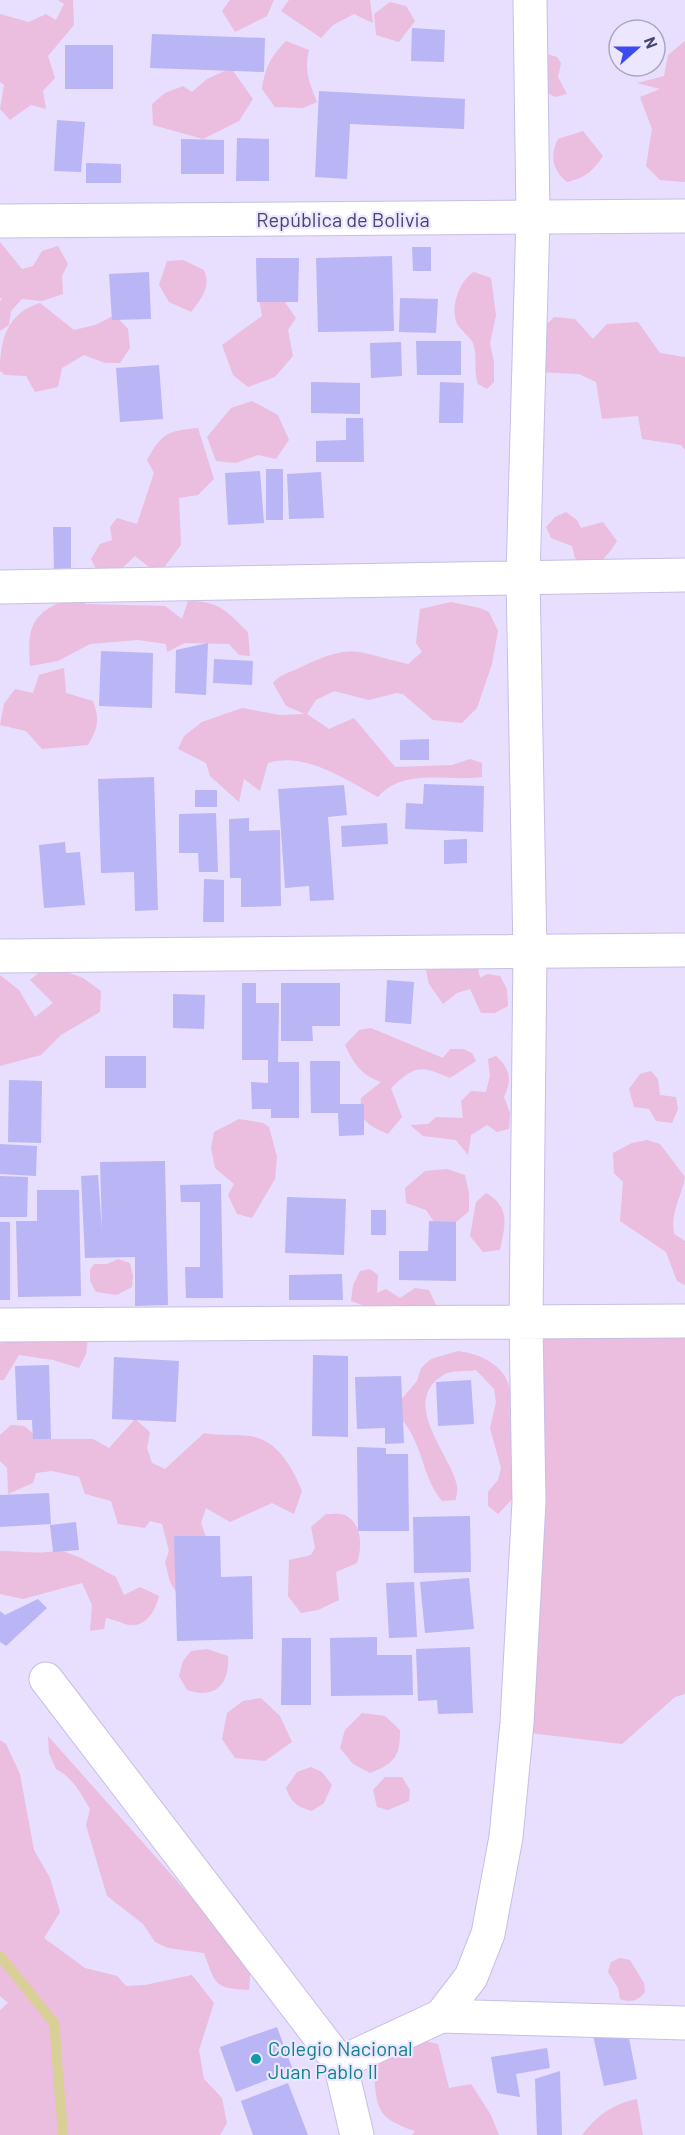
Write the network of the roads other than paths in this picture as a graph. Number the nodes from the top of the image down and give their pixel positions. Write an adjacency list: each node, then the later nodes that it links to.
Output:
1 (530, 0): 3 (street)
2 (685, 216): 3 (street, República de Bolivia)
3 (533, 218): 4 (street, República de Bolivia); 6 (street)
4 (0, 221)
5 (685, 575): 6 (street)
6 (523, 577): 7 (street); 9 (street)
7 (0, 587)
8 (685, 951): 9 (street)
9 (530, 952): 10 (street); 12 (street)
10 (0, 956)
11 (685, 1321): 12 (street)
12 (526, 1322): 13 (street); 15 (street)
13 (0, 1325)
14 (46, 1679): 17 (street)
15 (441, 2016): 16 (street); 17 (street)
16 (685, 2023)
17 (340, 2063): 18 (street)
18 (357, 2135)

